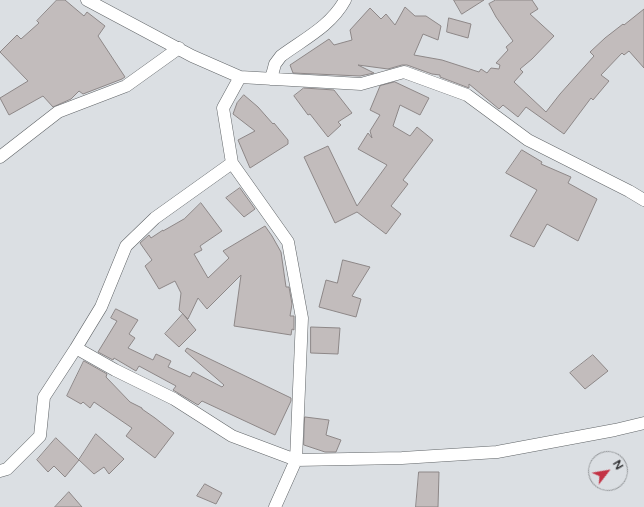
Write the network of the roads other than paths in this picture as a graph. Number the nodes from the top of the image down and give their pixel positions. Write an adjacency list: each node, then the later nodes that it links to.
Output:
1 (87, 0): 3 (street)
2 (345, 0): 5 (street)
3 (179, 48): 4 (street); 6 (street)
4 (240, 77): 5 (street); 7 (street)
5 (271, 79): 8 (street)
6 (0, 157)
7 (232, 163): 9 (street); 11 (street)
8 (644, 200)
9 (76, 348): 11 (street); 12 (street)
10 (644, 423): 11 (street)
11 (296, 460): 13 (street)
12 (0, 471)
13 (275, 507)

